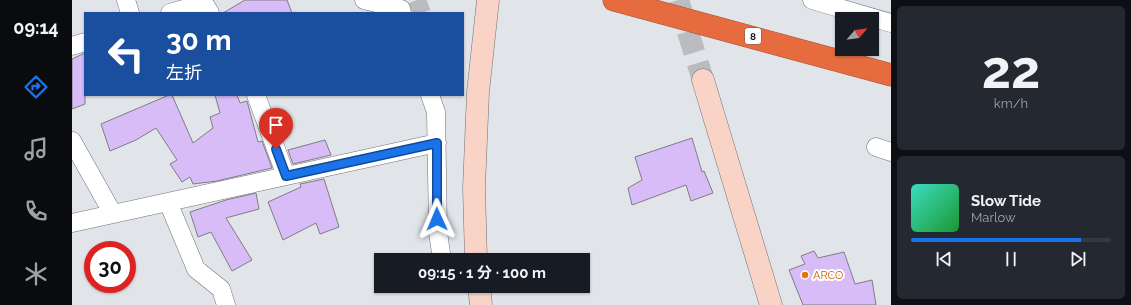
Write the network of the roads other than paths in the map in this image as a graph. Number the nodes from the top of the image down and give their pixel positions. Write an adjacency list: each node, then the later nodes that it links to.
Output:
1 (126, 0): 6 (street)
2 (364, 0): 9 (street)
3 (488, 0): 26 (street)
4 (614, 0): 13 (highway, 8)
5 (812, 0): 10 (street)
6 (130, 12)
7 (173, 12): 8 (street)
8 (209, 12)
9 (402, 12)
10 (891, 24)
11 (84, 42): 12 (street)
12 (72, 46)
13 (891, 75)
14 (703, 80): 30 (street)
15 (256, 96): 21 (street)
16 (430, 96): 18 (street)
17 (446, 96): 18 (street)
18 (436, 112): 20 (street)
19 (72, 141): 23 (street)
20 (437, 143): 21 (street); 25 (street)
21 (286, 176): 22 (street)
22 (168, 202): 23 (street); 28 (street)
23 (114, 214): 24 (street)
24 (72, 223)
25 (441, 253)
26 (476, 253)
27 (480, 293): 29 (street)
28 (226, 305)
29 (481, 305)
30 (771, 305)

